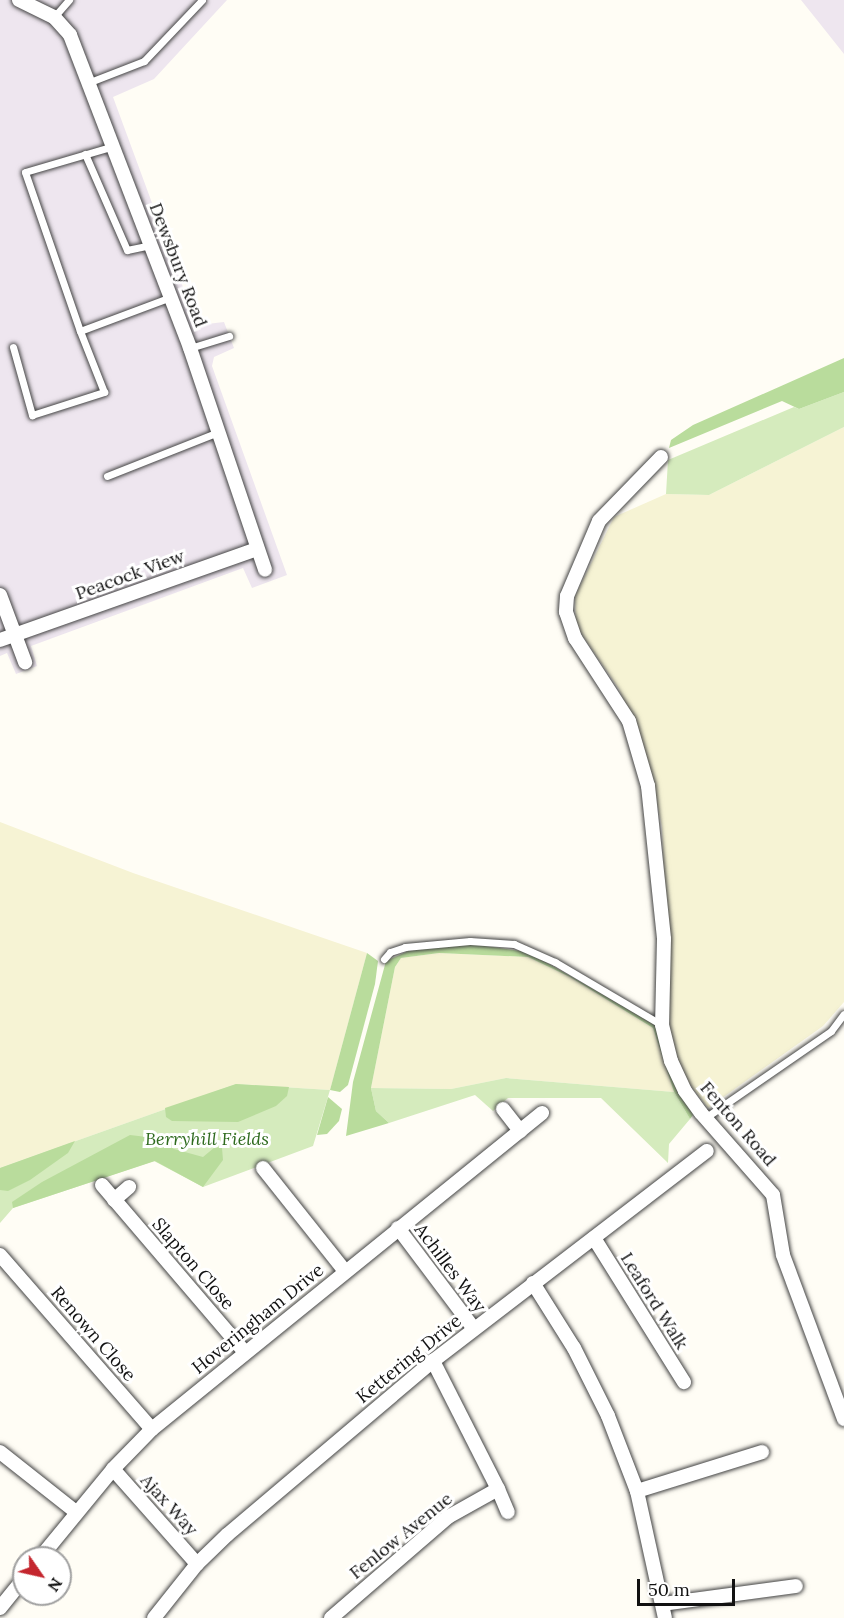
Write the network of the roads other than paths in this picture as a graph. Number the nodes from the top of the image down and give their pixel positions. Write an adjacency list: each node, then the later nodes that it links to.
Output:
1 (19, 0): 4 (street, Dewsbury Road)
2 (69, 0): 4 (lane)
3 (202, 0): 5 (lane)
4 (54, 17): 5 (street, Dewsbury Road)
5 (90, 82): 6 (street, Dewsbury Road)
6 (114, 146): 7 (lane); 8 (street, Dewsbury Road)
7 (85, 154): 8 (lane); 10 (lane)
8 (151, 245): 9 (street, Dewsbury Road)
9 (171, 297): 10 (lane); 13 (street, Dewsbury Road)
10 (80, 331): 12 (lane)
11 (229, 336): 13 (lane)
12 (13, 347)
13 (190, 348): 14 (street, Dewsbury Road)
14 (218, 432): 16 (lane); 17 (street, Dewsbury Road)
15 (661, 457): 25 (street, Fenton Road)
16 (107, 476)
17 (257, 549): 18 (street, Dewsbury Road); 20 (street, Peacock View)
18 (265, 570)
19 (0, 595): 20 (street)
20 (15, 635): 21 (street, Peacock View); 22 (street)
21 (0, 640)
22 (25, 662)
23 (384, 959): 25 (lane)
24 (844, 1014): 28 (lane)
25 (662, 1025): 28 (street, Fenton Road)
26 (502, 1109): 29 (street)
27 (542, 1113): 29 (street, Hoveringham Drive)
28 (705, 1118): 46 (street, Fenton Road)
29 (520, 1131): 37 (street, Hoveringham Drive)
30 (707, 1151): 38 (street, Kettering Drive)
31 (263, 1168): 34 (street)
32 (102, 1185): 36 (street, Slapton Close)
33 (129, 1187): 36 (street)
34 (279, 1188): 35 (street); 40 (street)
35 (268, 1197)
36 (114, 1200): 43 (street, Slapton Close)
37 (398, 1228): 40 (street, Hoveringham Drive); 42 (street, Achilles Way)
38 (594, 1238): 41 (street, Kettering Drive); 45 (street, Leaford Walk)
39 (2, 1262): 47 (street, Renown Close)
40 (345, 1272): 43 (street, Hoveringham Drive)
41 (533, 1283): 42 (street, Kettering Drive); 52 (street)
42 (474, 1329): 44 (street, Kettering Drive)
43 (244, 1352): 47 (street, Hoveringham Drive)
44 (433, 1361): 51 (street); 56 (street, Kettering Drive)
45 (684, 1382)
46 (844, 1419)
47 (152, 1429): 50 (street, Hoveringham Drive)
48 (0, 1452): 53 (street)
49 (762, 1452): 52 (street)
50 (113, 1469): 53 (street, Hoveringham Drive); 56 (street, Ajax Way)
51 (498, 1489): 54 (street); 62 (street, Fenlow Avenue)
52 (637, 1491): 60 (street)
53 (76, 1512): 55 (street, Hoveringham Drive)
54 (508, 1512)
55 (49, 1546)
56 (197, 1564): 61 (street, Kettering Drive)
57 (796, 1586): 60 (street)
58 (12, 1593): 59 (street)
59 (0, 1608)
60 (663, 1614)
61 (154, 1618)
62 (331, 1618)

